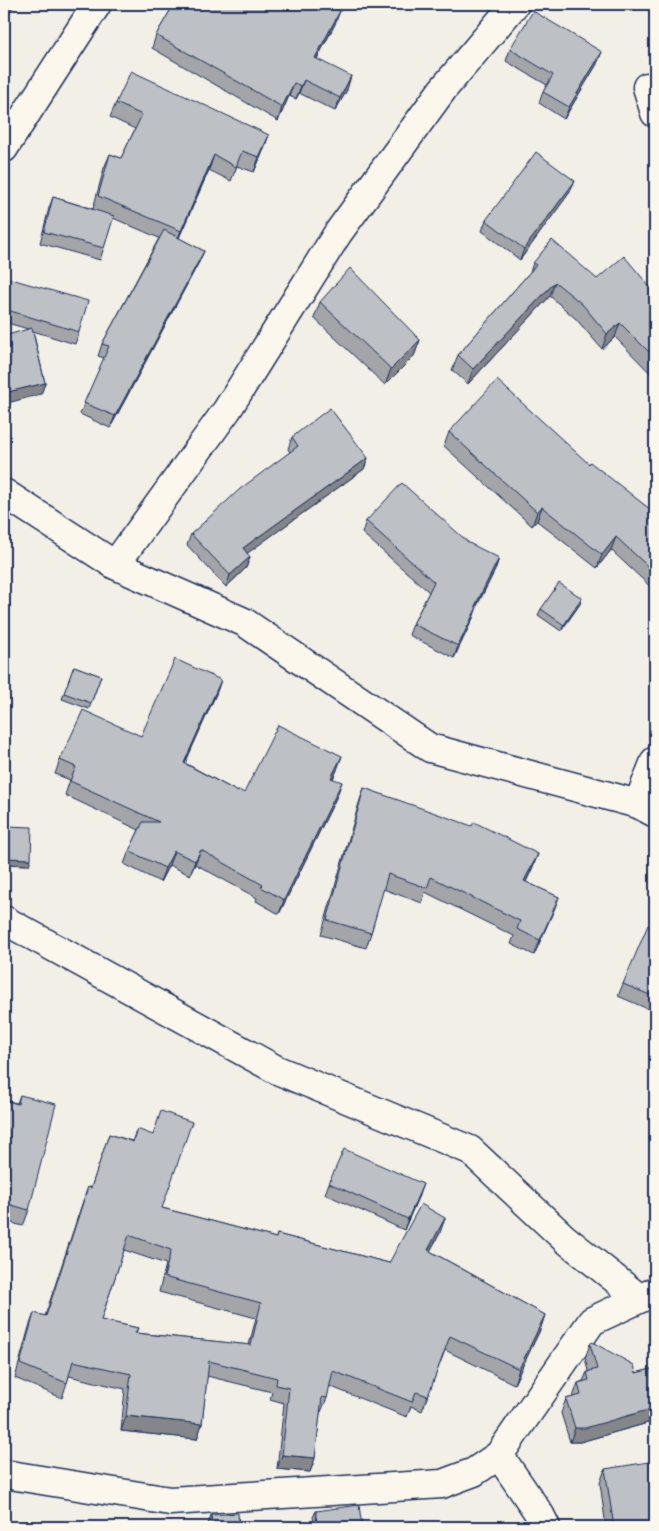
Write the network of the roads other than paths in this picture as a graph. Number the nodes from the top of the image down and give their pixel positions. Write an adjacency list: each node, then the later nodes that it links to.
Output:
1 (97, 4): 5 (street)
2 (515, 4): 7 (street)
3 (648, 87): 4 (street)
4 (655, 113)
5 (4, 148)
6 (4, 493): 7 (street)
7 (115, 565): 9 (street)
8 (655, 761): 9 (street)
9 (647, 809)
10 (4, 920): 11 (street)
11 (647, 1295): 12 (street)
12 (499, 1455): 13 (street); 14 (street)
13 (4, 1474)
14 (546, 1527)

